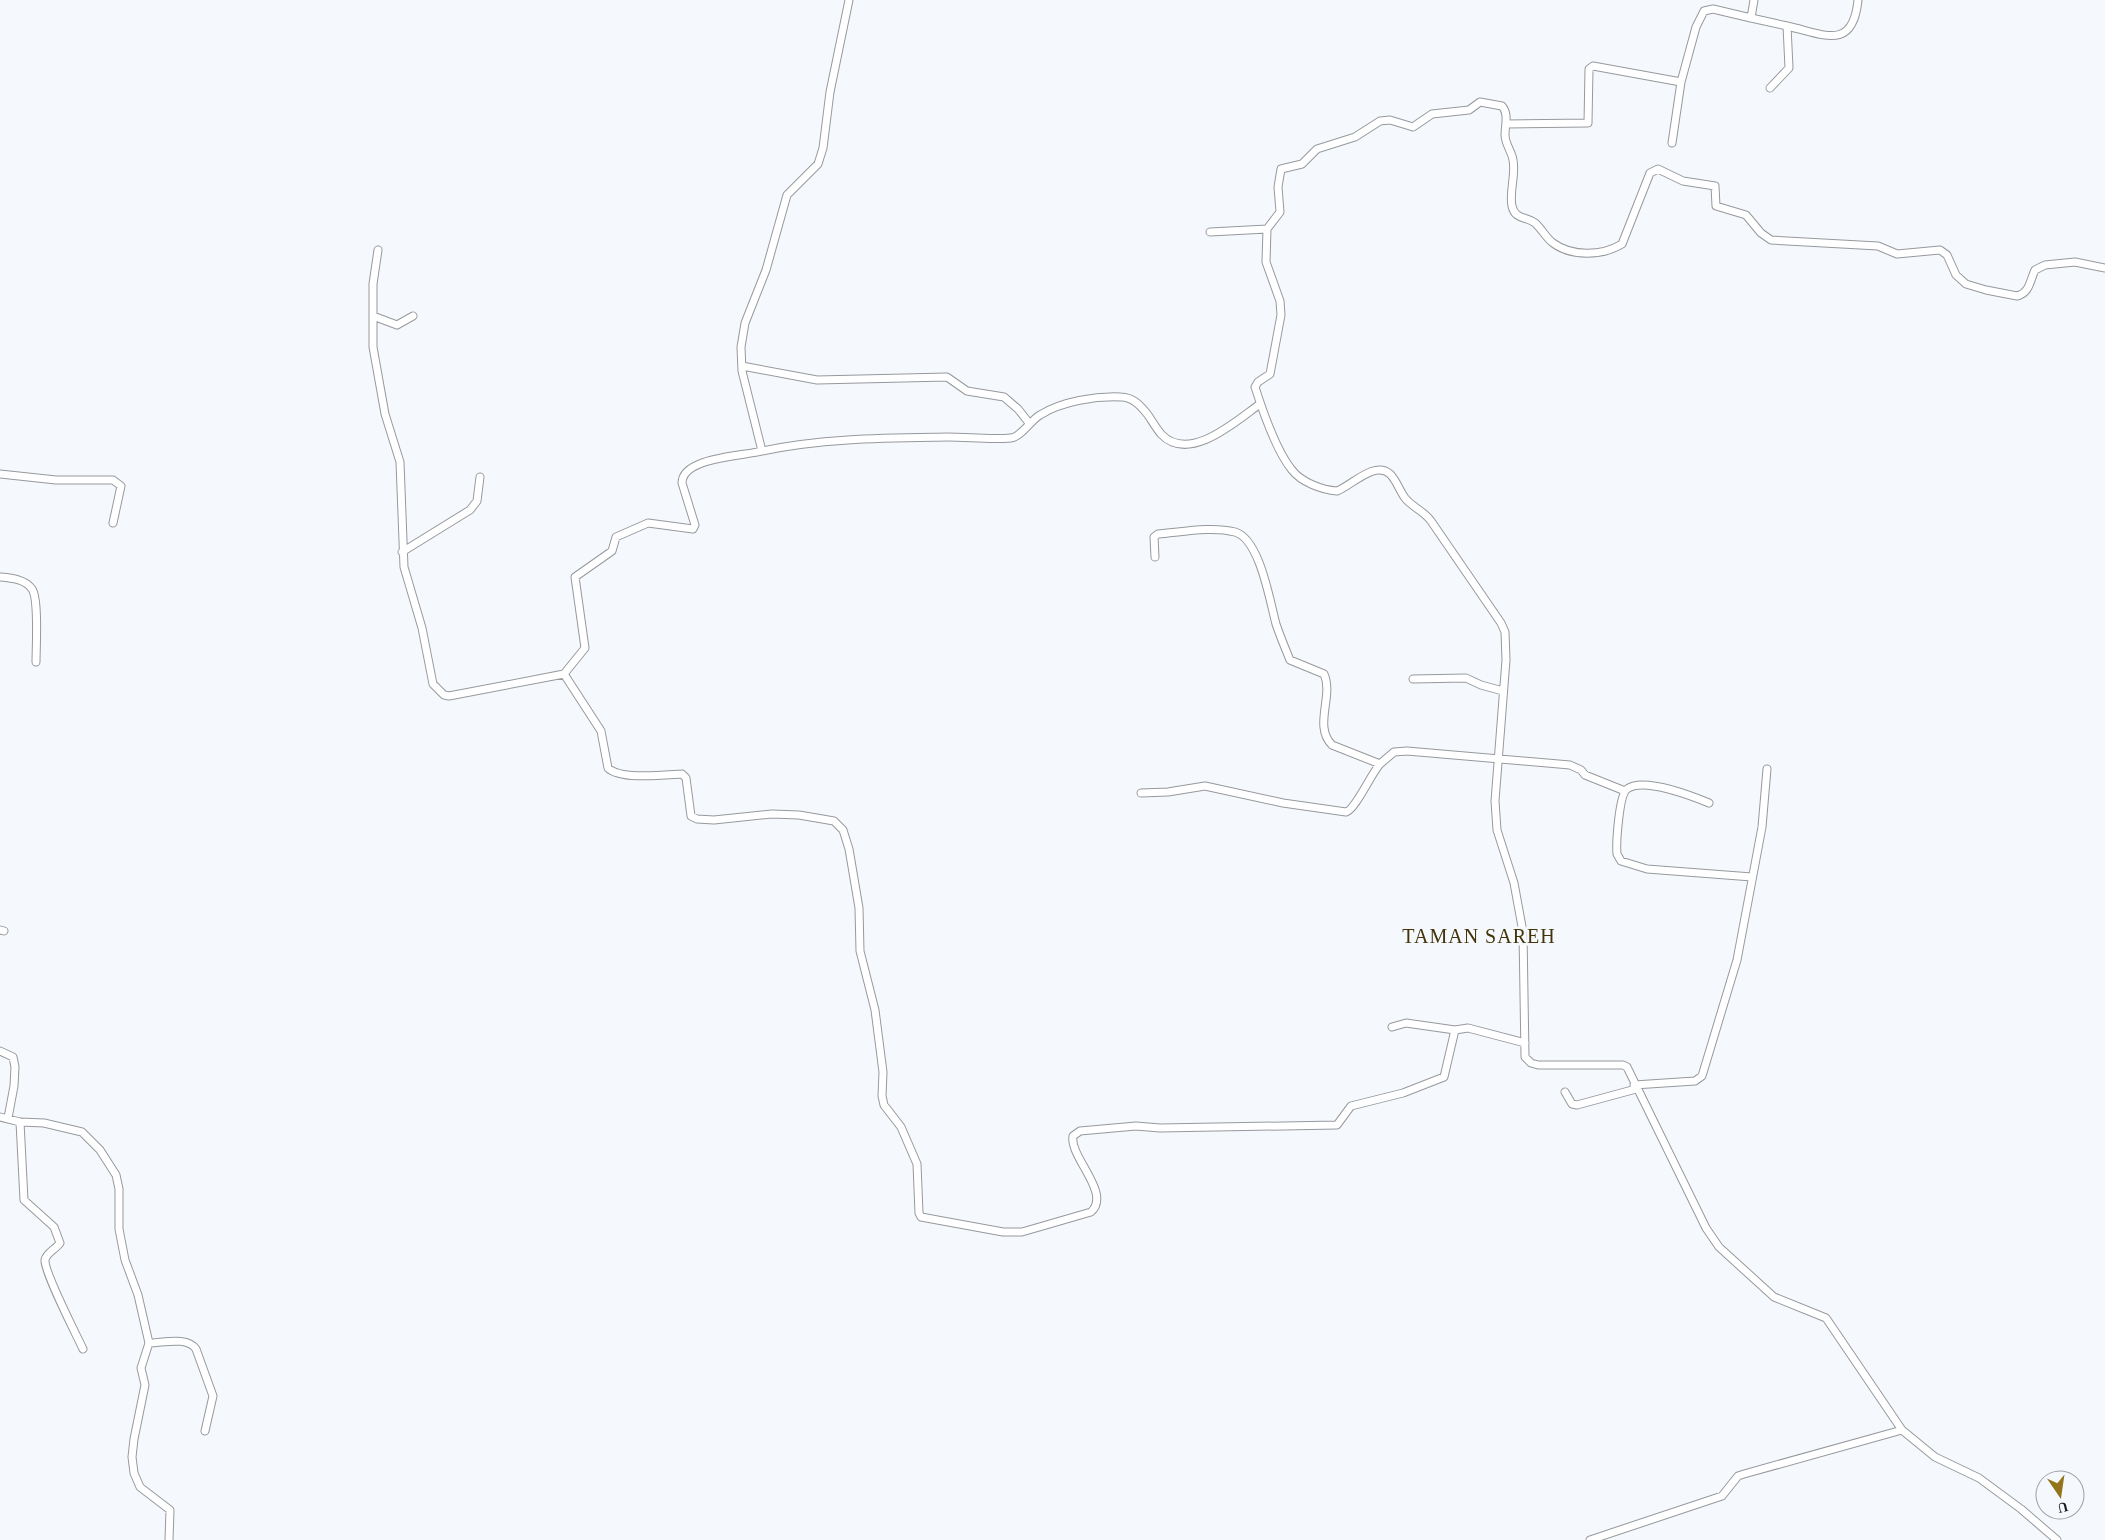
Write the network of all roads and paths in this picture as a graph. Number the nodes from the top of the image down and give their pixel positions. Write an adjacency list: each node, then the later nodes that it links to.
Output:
1 (849, 0): 16 (street)
2 (1754, 0): 4 (street)
3 (1858, 0): 5 (street)
4 (1751, 18): 5 (street); 6 (street)
5 (1787, 26): 7 (street)
6 (1681, 82): 8 (street); 9 (street)
7 (1770, 88)
8 (1506, 124): 10 (street); 13 (street)
9 (1672, 143)
10 (1267, 229): 11 (street); 17 (street)
11 (1210, 232)
12 (378, 250): 14 (street)
13 (2105, 268)
14 (373, 316): 15 (street); 23 (street)
15 (413, 316)
16 (742, 366): 18 (street); 19 (street)
17 (1260, 404): 18 (street); 29 (street)
18 (1029, 423): 19 (street)
19 (762, 451): 27 (street)
20 (0, 474): 22 (street)
21 (480, 477): 23 (street)
22 (113, 523)
23 (402, 552): 27 (street)
24 (1155, 557): 31 (street)
25 (0, 577): 26 (street)
26 (36, 662)
27 (564, 674): 38 (street)
28 (1413, 679): 29 (street)
29 (1504, 690): 30 (street)
30 (1498, 759): 31 (street); 33 (street); 39 (street)
31 (1380, 764): 34 (street)
32 (1767, 769): 36 (street)
33 (1625, 791): 35 (street); 36 (street)
34 (1141, 793)
35 (1710, 803)
36 (1752, 877): 41 (street)
37 (1392, 1027): 38 (street)
38 (1455, 1030): 39 (street)
39 (1526, 1044): 41 (street)
40 (0, 1051): 44 (street)
41 (1635, 1087): 42 (street); 48 (street)
42 (1565, 1092)
43 (0, 1117): 44 (street)
44 (8, 1118): 45 (street)
45 (20, 1122): 46 (street); 47 (street)
46 (149, 1343): 49 (street); 51 (street)
47 (83, 1349)
48 (1902, 1430): 50 (street); 54 (street)
49 (205, 1431)
50 (1612, 1532): 52 (street); 53 (street)
51 (169, 1540)
52 (1590, 1540)
53 (1616, 1540)
54 (2057, 1540)

